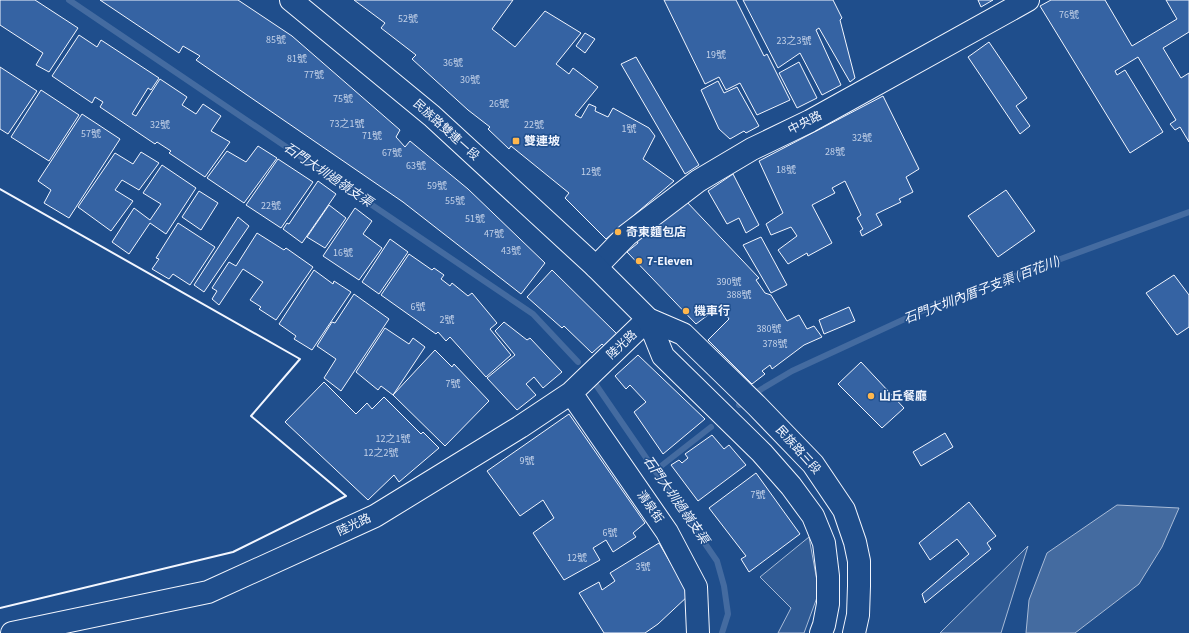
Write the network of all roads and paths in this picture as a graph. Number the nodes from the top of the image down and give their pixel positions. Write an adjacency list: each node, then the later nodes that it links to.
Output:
1 (291, 0): 3 (street, 民族路雙連一段)
2 (1028, 0): 3 (street, 中央路)
3 (596, 267): 4 (street, 民族路三段)
4 (648, 319): 5 (street, 陸光路); 8 (street, 民族路三段); 9 (street, 民族路三段)
5 (571, 392): 6 (street, 陸光路); 7 (street, 清泉街)
6 (12, 633)
7 (698, 633)
8 (820, 633)
9 (854, 633)

